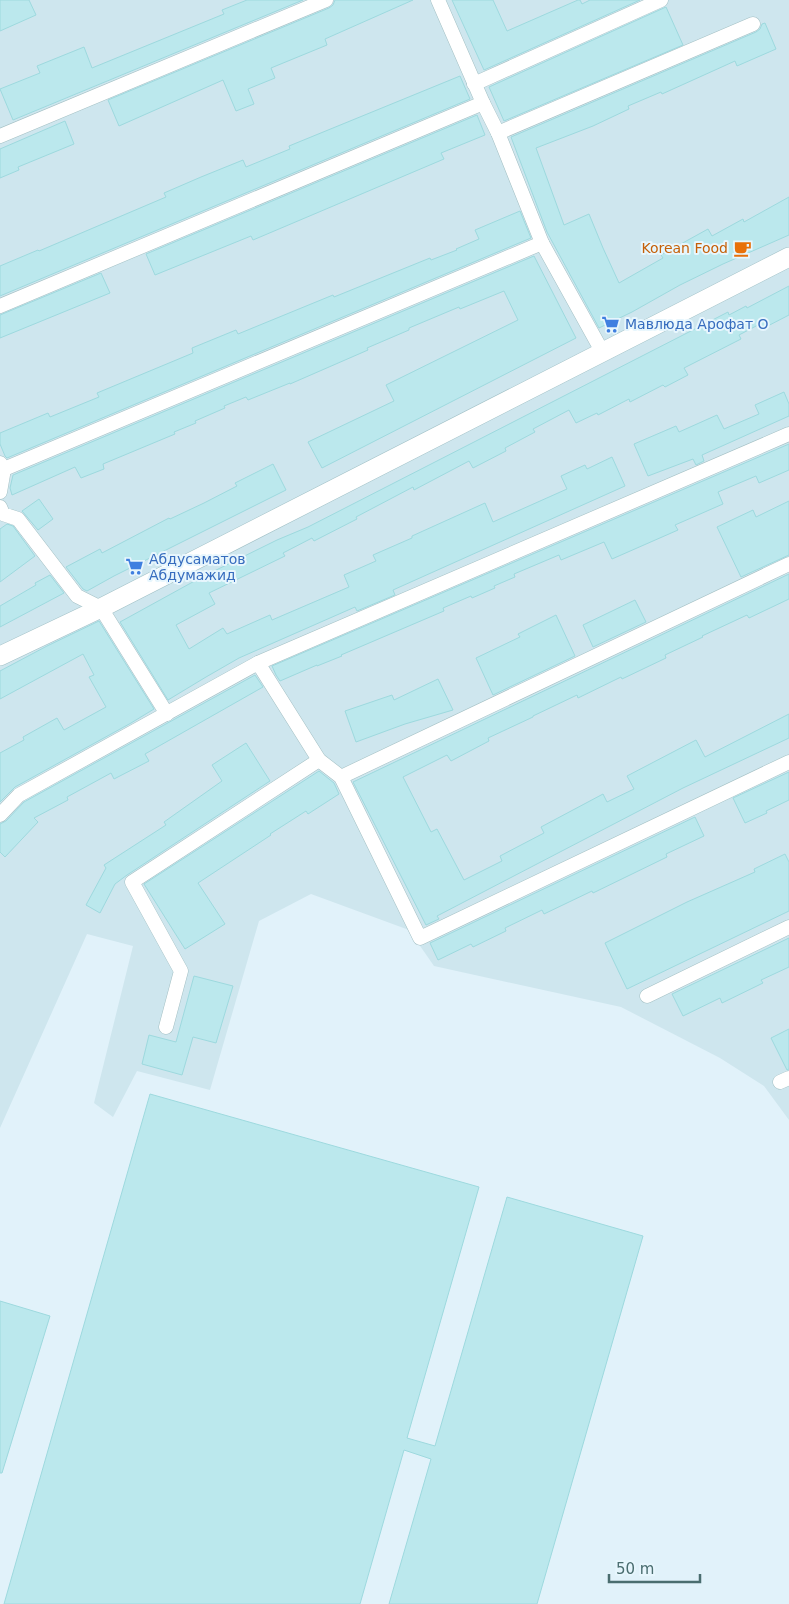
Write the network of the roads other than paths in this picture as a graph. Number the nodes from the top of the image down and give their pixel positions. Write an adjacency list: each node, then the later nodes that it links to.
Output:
1 (326, 0): 8 (street)
2 (438, 0): 5 (street)
3 (661, 0): 5 (street)
4 (753, 24): 7 (street)
5 (474, 84): 6 (street)
6 (483, 103): 7 (street); 11 (street)
7 (498, 133): 9 (street)
8 (0, 136)
9 (542, 243): 12 (street); 14 (street)
10 (789, 257): 12 (main road)
11 (0, 306)
12 (602, 353): 18 (main road)
13 (789, 434): 20 (street)
14 (2, 466): 15 (street)
15 (0, 492)
16 (0, 508): 18 (street)
17 (789, 564): 24 (street)
18 (102, 608): 19 (main road); 21 (street)
19 (0, 656)
20 (258, 663): 21 (street); 22 (street)
21 (167, 714): 25 (street)
22 (320, 760): 24 (street); 28 (street)
23 (789, 762): 24 (street)
24 (341, 777)
25 (0, 815)
26 (789, 927): 27 (street)
27 (647, 996)
28 (166, 1027)

